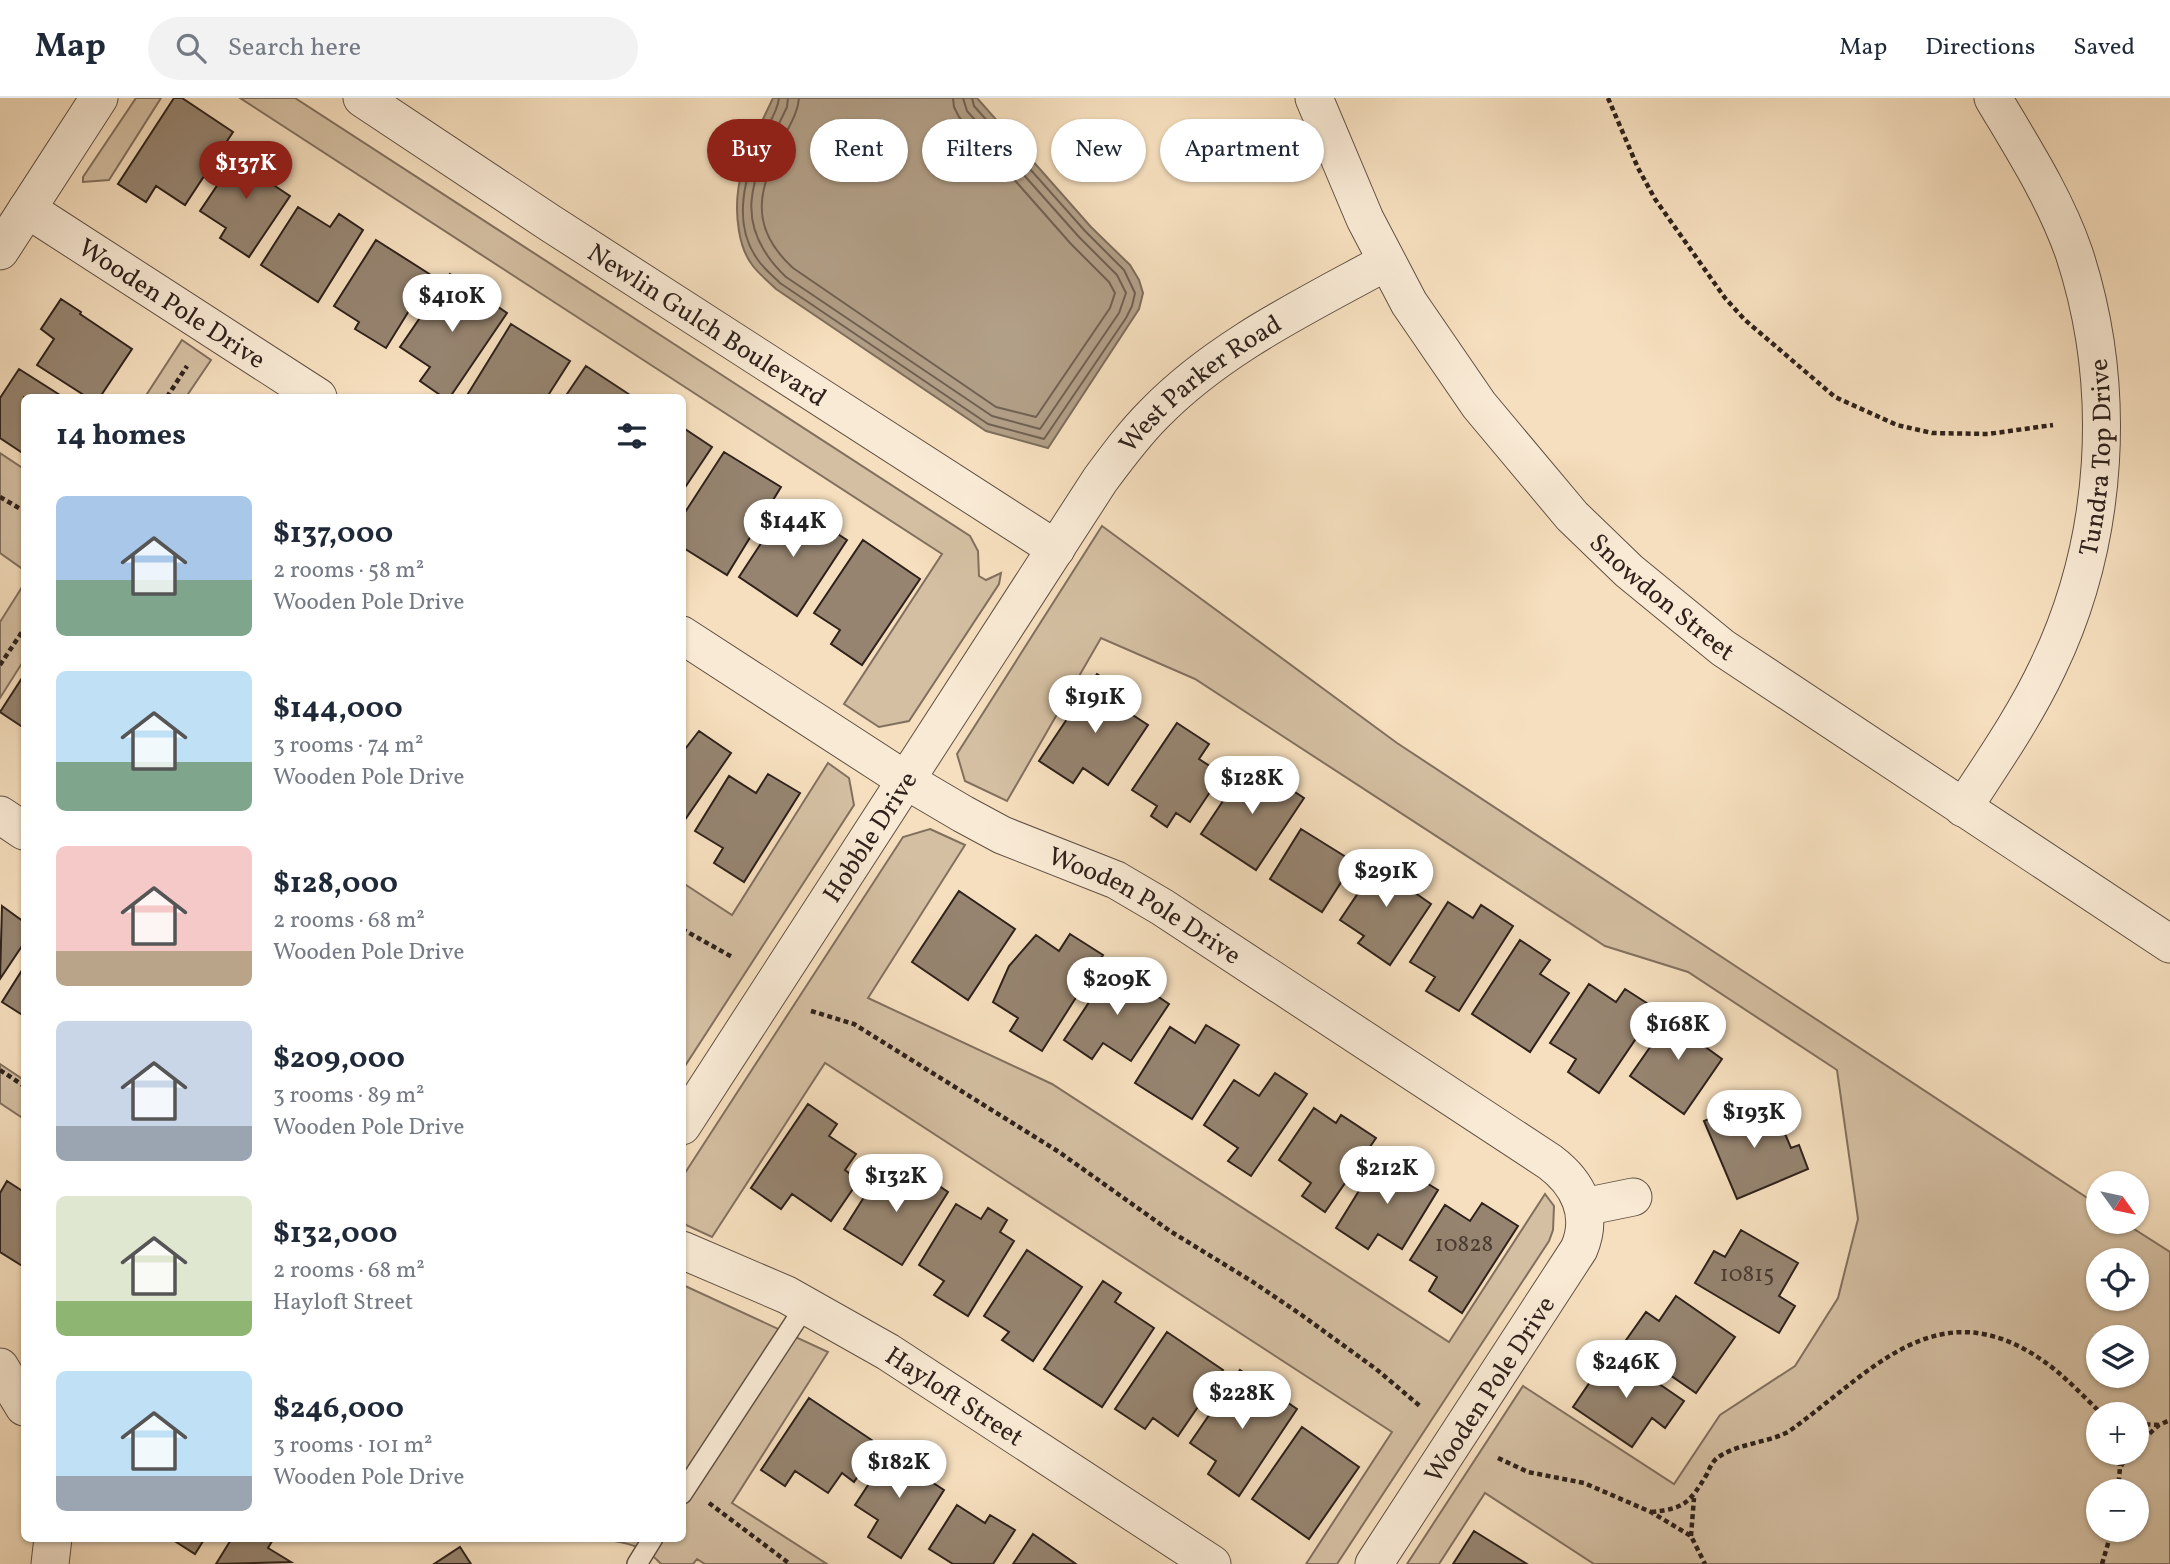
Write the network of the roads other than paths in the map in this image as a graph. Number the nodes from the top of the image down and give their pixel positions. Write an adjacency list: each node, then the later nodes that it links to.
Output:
1 (99, 98): 5 (street)
2 (362, 98): 9 (street, Newlin Gulch Boulevard)
3 (1314, 98): 7 (street, Snowdon Street)
4 (1993, 98): 12 (street, Tundra Top Drive)
5 (27, 209): 6 (street); 8 (street, Wooden Pole Drive)
6 (0, 251)
7 (1386, 262): 9 (street, West Parker Road); 12 (street, Snowdon Street)
8 (313, 394)
9 (1056, 549): 11 (street, Hobble Drive)
10 (686, 638): 11 (street, Wooden Pole Drive)
11 (906, 781): 16 (street, Hobble Drive); 18 (street, Wooden Pole Drive)
12 (1963, 808): 15 (street, Snowdon Street)
13 (0, 815): 14 (street)
14 (21, 829)
15 (2170, 944)
16 (686, 1120)
17 (1633, 1197): 18 (street)
18 (1584, 1207): 29 (street, Wooden Pole Drive)
19 (686, 1252): 20 (street, Hayloft Street)
20 (806, 1305): 23 (lane); 28 (street, Hayloft Street)
21 (0, 1367): 22 (street)
22 (21, 1403)
23 (686, 1488)
24 (53, 1542): 26 (street)
25 (651, 1542): 27 (lane)
26 (50, 1564)
27 (637, 1564)
28 (1212, 1564)
29 (1374, 1564)

